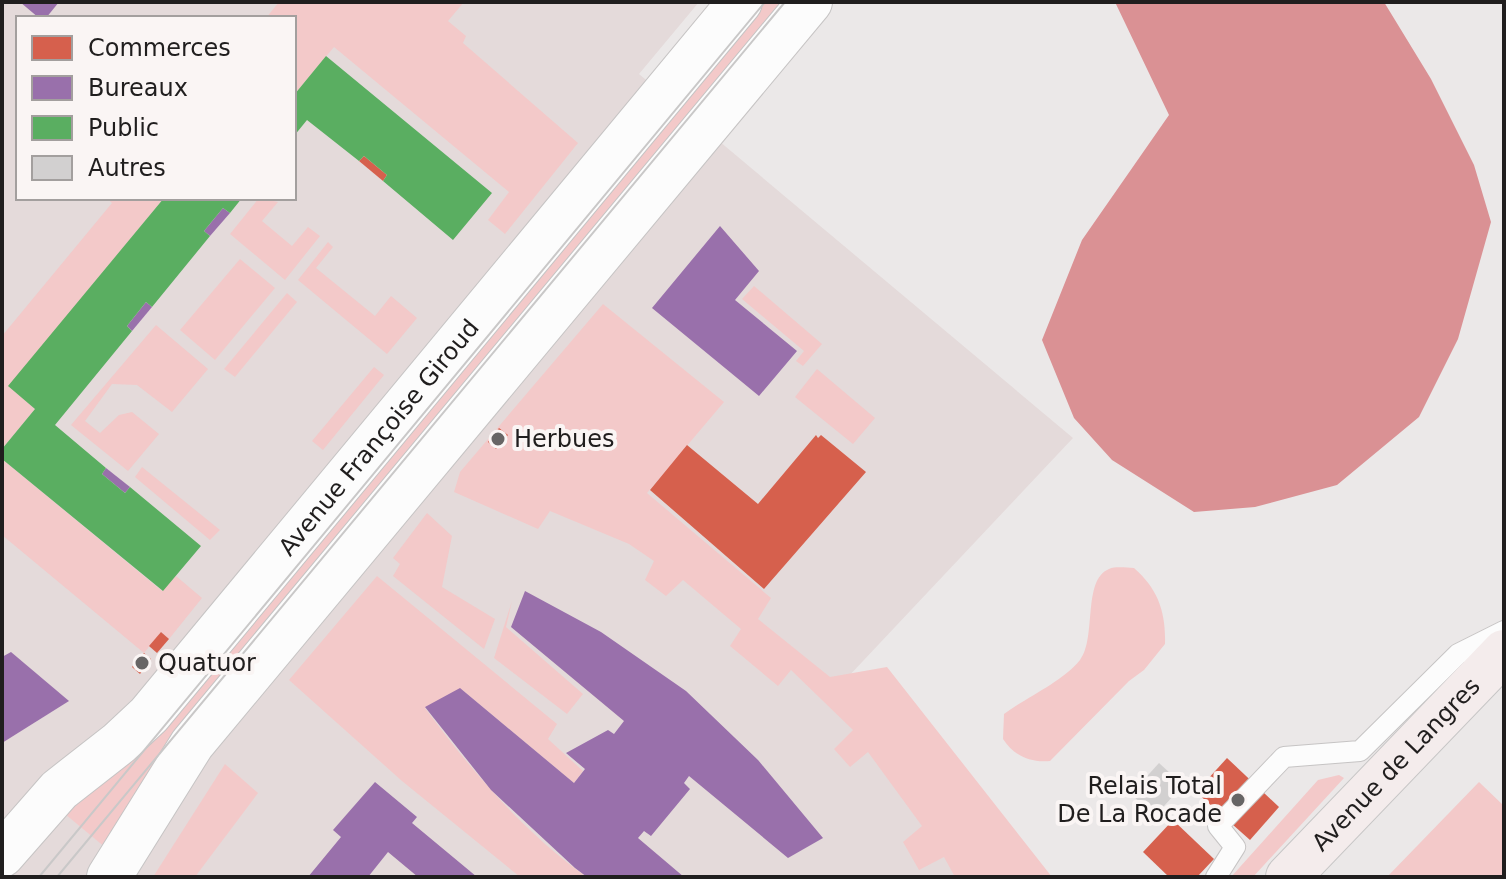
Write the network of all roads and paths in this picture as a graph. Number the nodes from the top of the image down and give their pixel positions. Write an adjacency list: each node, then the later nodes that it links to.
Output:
1 (740, 2): 5 (street, Avenue Françoise Giroud)
2 (810, 2): 6 (street)
3 (1504, 631): 7 (lane)
4 (1504, 652): 8 (main road, Avenue de Langres)
5 (2, 855)
6 (109, 877)
7 (1216, 877)
8 (1288, 877)

